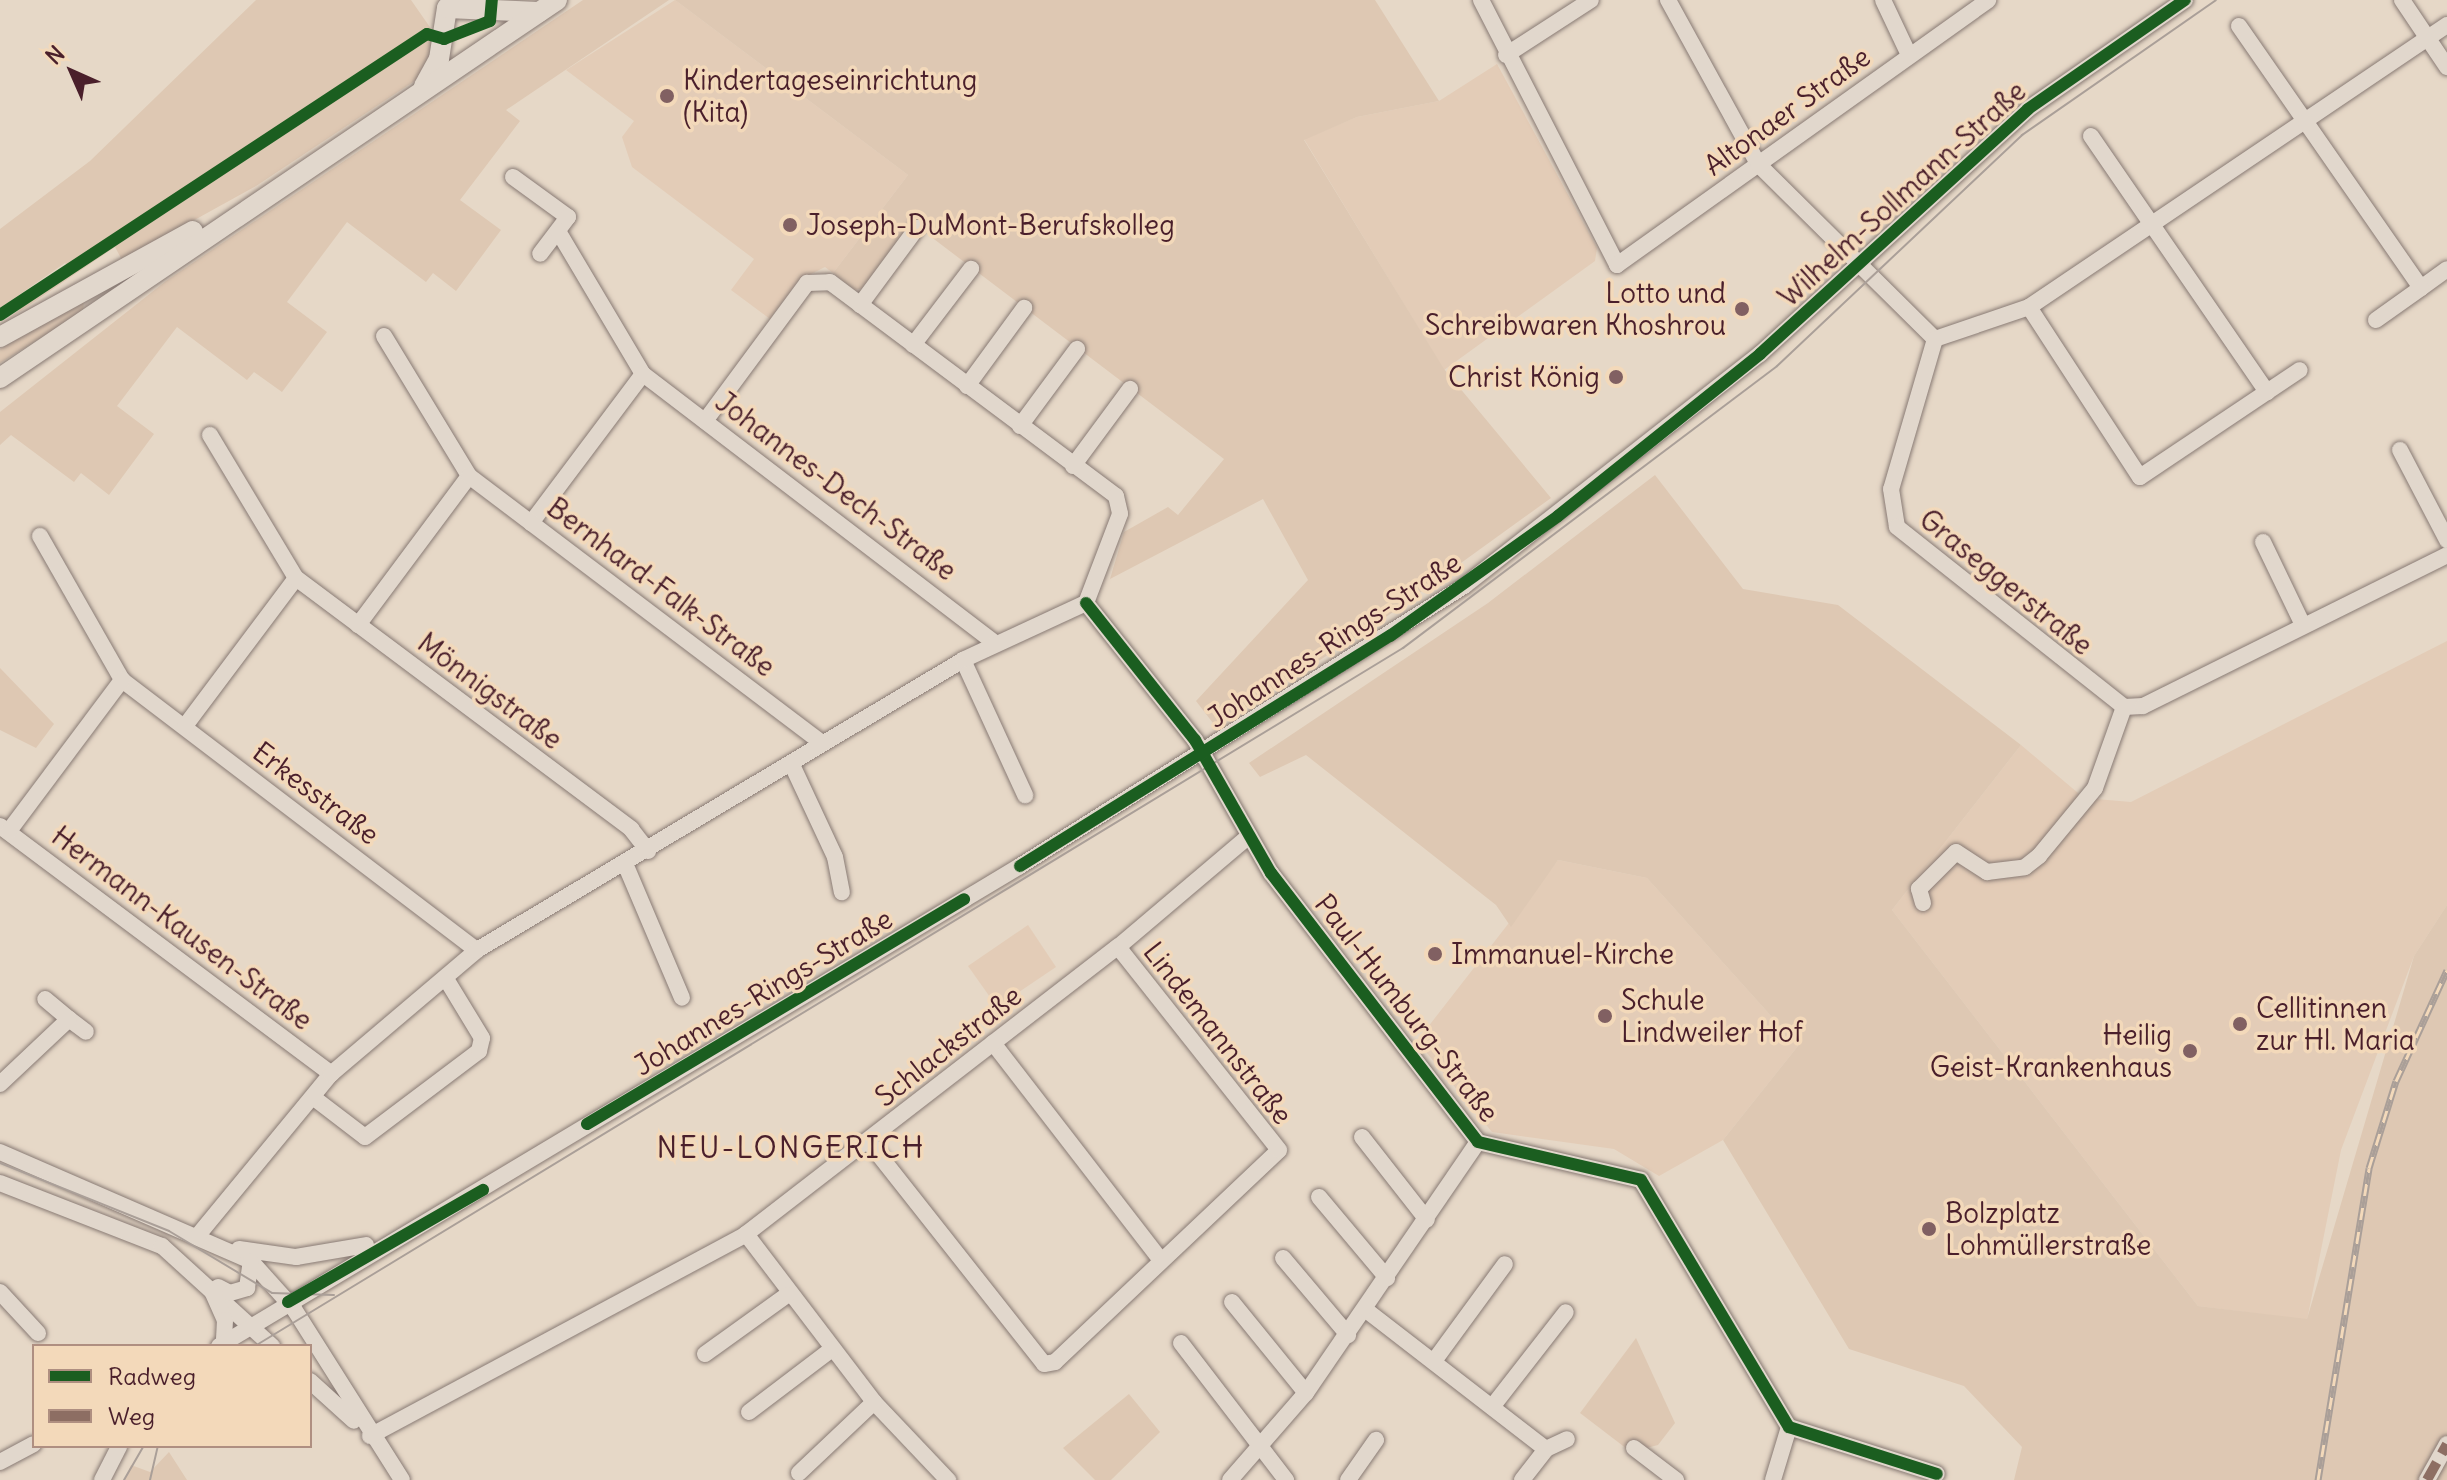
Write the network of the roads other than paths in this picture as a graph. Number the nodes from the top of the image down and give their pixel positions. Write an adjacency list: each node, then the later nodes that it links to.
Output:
1 (557, 0): 9 (main road)
2 (1481, 0): 13 (street)
3 (1591, 0): 13 (street)
4 (1668, 0): 19 (street)
5 (1883, 0): 14 (street)
6 (1988, 0): 14 (street, Altonaer Straße)
7 (2185, 0): 26 (street, Wilhelm-Sollmann-Straße)
8 (2402, 0): 12 (street)
9 (539, 12): 16 (main road); 16 (main road)
10 (2447, 25): 12 (street)
11 (2239, 26): 17 (street)
12 (2428, 38): 15 (street); 17 (street)
13 (1506, 55): 19 (street, Altonaer Straße)
14 (1909, 55): 19 (street, Altonaer Straße)
15 (2447, 67)
16 (422, 89): 21 (main road)
17 (2304, 120): 22 (street); 30 (street)
18 (2091, 136): 22 (street)
19 (1758, 164): 26 (street)
20 (513, 177): 24 (street, Johannes-Dech-Straße)
21 (250, 202): 29 (main road); 31 (main road)
22 (2152, 225): 33 (street); 47 (street)
23 (917, 228): 32 (street)
24 (558, 231): 25 (street); 43 (street, Johannes-Dech-Straße)
25 (540, 254)
26 (1858, 263): 38 (street); 52 (street, Wilhelm-Sollmann-Straße)
27 (971, 269): 39 (street)
28 (2447, 269): 30 (street)
29 (94, 281): 31 (main road); 37 (main road)
30 (2421, 288): 35 (street)
31 (109, 304): 41 (main road)
32 (860, 305): 39 (street); 49 (street)
33 (2029, 307): 38 (street); 47 (street)
34 (1024, 308): 45 (street)
35 (2376, 320)
36 (384, 336): 55 (street, Bernhard-Falk-Straße)
37 (0, 337)
38 (1935, 339): 68 (street, Graseggerstraße)
39 (913, 345): 45 (street)
40 (1077, 349): 50 (street)
41 (34, 355): 44 (main road); 48 (main road)
42 (2300, 370): 47 (street)
43 (643, 374): 49 (street, Johannes-Dech-Straße); 56 (street)
44 (0, 378)
45 (967, 386): 50 (street)
46 (1130, 389): 54 (street)
47 (2267, 392)
48 (0, 393)
49 (705, 421): 65 (street, Johannes-Dech-Straße)
50 (1020, 426): 54 (street)
51 (210, 435): 61 (street, Mönnigstraße)
52 (1660, 435): 71 (street, Johannes-Rings-Straße)
53 (2400, 450): 58 (street)
54 (1073, 466): 62 (street)
55 (469, 476): 56 (street, Bernhard-Falk-Straße); 63 (street)
56 (531, 523): 70 (street, Bernhard-Falk-Straße)
57 (40, 536): 67 (street, Erkesstraße)
58 (2447, 540)
59 (2263, 542): 64 (street)
60 (2447, 555): 64 (street)
61 (296, 578): 63 (street, Mönnigstraße); 69 (street)
62 (1086, 603): 65 (street); 71 (street, Paul-Humburg-Straße)
63 (358, 625): 76 (street, Mönnigstraße)
64 (2303, 625): 68 (street)
65 (996, 644): 66 (street)
66 (963, 660): 70 (street); 73 (street)
67 (122, 680): 69 (street, Erkesstraße); 74 (street)
68 (2124, 707): 79 (street)
69 (185, 726): 81 (street, Erkesstraße)
70 (821, 742): 72 (street)
71 (1203, 753): 75 (street, Paul-Humburg-Straße); 100 (street, Johannes-Rings-Straße)
72 (793, 767): 76 (street); 78 (street)
73 (1025, 795)
74 (5, 829): 88 (street, Hermann-Kausen-Straße)
75 (1249, 836): 80 (street, Schlackstraße); 93 (street, Paul-Humburg-Straße)
76 (648, 851): 77 (street)
77 (626, 866): 81 (street); 83 (street)
78 (842, 892)
79 (1923, 903)
80 (1118, 947): 87 (street, Schlackstraße); 103 (street, Lindemannstraße)
81 (477, 950): 82 (street)
82 (448, 982): 88 (street); 90 (street)
83 (682, 998)
84 (45, 999): 85 (street)
85 (69, 1019): 86 (street); 89 (street)
86 (86, 1032)
87 (993, 1043): 92 (street, Schlackstraße); 103 (street)
88 (331, 1074): 90 (street)
89 (2, 1079)
90 (314, 1098): 98 (street)
91 (1362, 1137): 97 (street)
92 (868, 1141): 99 (street, Schlackstraße); 103 (street)
93 (1478, 1142): 97 (street); 128 (street, Paul-Humburg-Straße)
94 (0, 1152): 98 (street)
95 (0, 1183): 107 (street)
96 (1319, 1197): 106 (street)
97 (1427, 1220): 106 (street)
98 (199, 1234): 101 (street)
99 (746, 1234): 109 (street); 129 (street, Schlackstraße)
100 (395, 1237): 101 (street); 110 (street, Johannes-Rings-Straße)
101 (224, 1244): 104 (street)
102 (1283, 1258): 116 (street)
103 (1161, 1260)
104 (251, 1261): 107 (street); 110 (street)
105 (1505, 1264): 122 (street)
106 (1387, 1278): 112 (street)
107 (204, 1280): 114 (street); 118 (street)
108 (0, 1292): 115 (street)
109 (787, 1295): 120 (street); 121 (street)
110 (288, 1302): 114 (street, Johannes-Rings-Straße); 129 (street)
111 (1232, 1302): 124 (street)
112 (1366, 1310): 116 (street); 122 (street)
113 (1566, 1312): 126 (street)
114 (251, 1324): 118 (street, Johannes-Rings-Straße); 119 (street)
115 (38, 1333)
116 (1348, 1335): 124 (street)
117 (1181, 1343): 137 (street)
118 (221, 1344)
119 (270, 1344)
120 (832, 1349): 125 (street); 127 (street)
121 (705, 1354)
122 (1434, 1361): 126 (street)
123 (312, 1383): 129 (street)
124 (1306, 1393): 137 (street)
125 (874, 1402): 139 (street); 143 (street)
126 (1492, 1407): 136 (street)
127 (749, 1412)
128 (1789, 1427): 140 (street); 149 (street)
129 (370, 1436): 142 (street)
130 (1567, 1439): 136 (street)
131 (1376, 1440): 146 (street)
132 (2447, 1444): 150 (street)
133 (32, 1445): 138 (street)
134 (118, 1448): 141 (street)
135 (1634, 1448): 148 (street)
136 (1546, 1449): 147 (street)
137 (1261, 1452): 144 (street); 145 (street)
138 (0, 1462)
139 (799, 1473)
140 (1937, 1474)
141 (102, 1480)
142 (402, 1480)
143 (948, 1480)
144 (1230, 1480)
145 (1286, 1480)
146 (1348, 1480)
147 (1522, 1480)
148 (1676, 1480)
149 (1773, 1480)
150 (2427, 1480)

